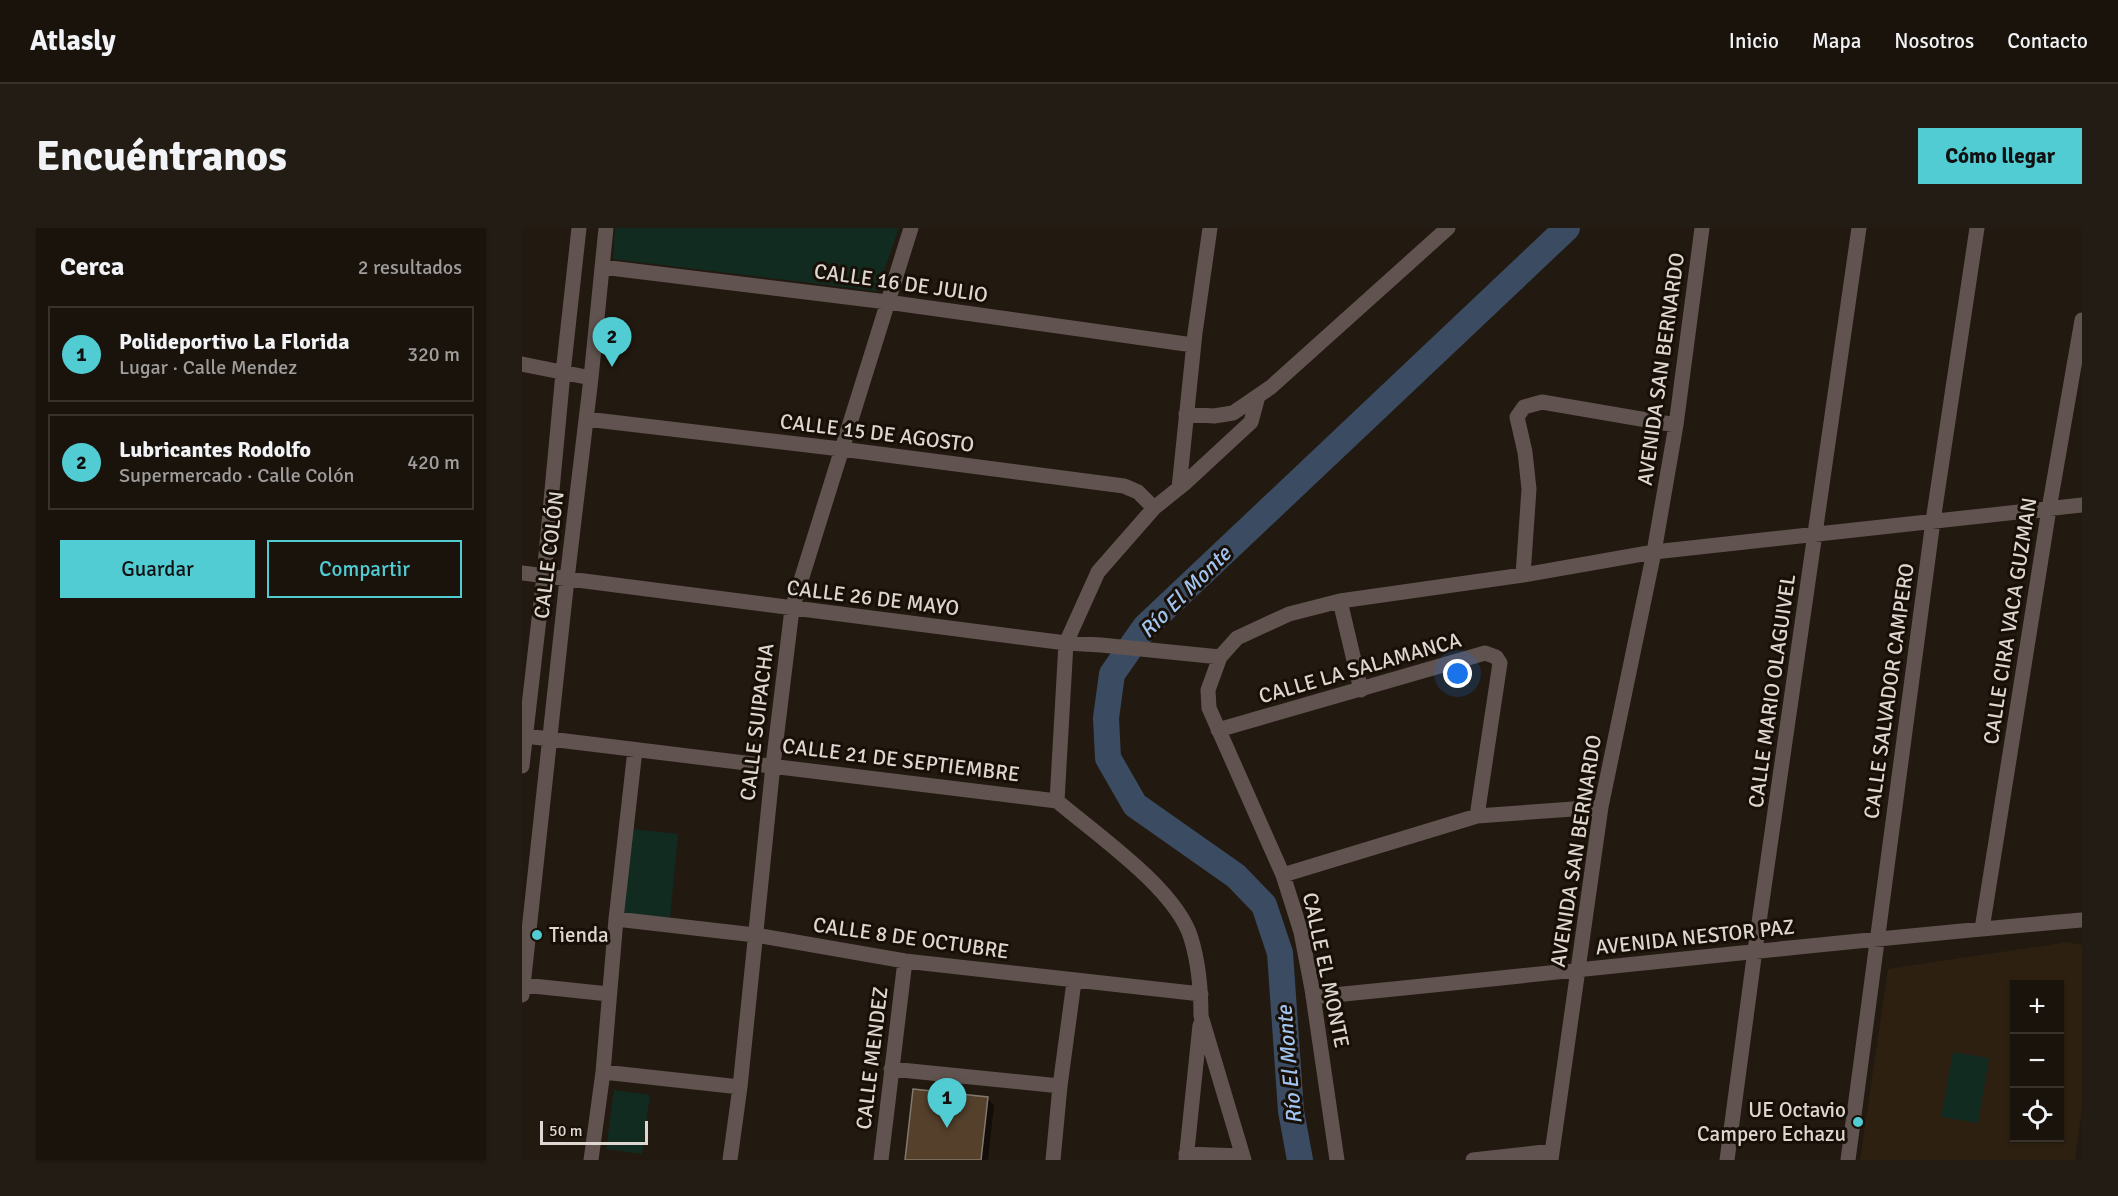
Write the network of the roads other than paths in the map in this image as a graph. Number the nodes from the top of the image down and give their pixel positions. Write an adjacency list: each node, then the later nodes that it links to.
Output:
1 (579, 228): 14 (street, CALLE COLÓN)
2 (606, 228): 9 (street, CALLE COLÓN)
3 (911, 228): 10 (street, CALLE SUIPACHA)
4 (1210, 228): 12 (street)
5 (1448, 228): 16 (street)
6 (1702, 228): 19 (street, AVENIDA SAN BERNARDO)
7 (1859, 228): 26 (street, CALLE MARIO OLAGUIVEL)
8 (1977, 228): 25 (street, CALLE SALVADOR CAMPERO)
9 (602, 267): 10 (street, CALLE 16 DE JULIO); 15 (street, CALLE COLÓN)
10 (887, 302): 12 (street, CALLE 16 DE JULIO); 20 (street, CALLE SUIPACHA)
11 (2082, 320): 24 (street, CALLE CIRA VACA GUZMAN)
12 (1193, 345): 17 (street)
13 (522, 364): 14 (street)
14 (563, 373): 15 (street); 30 (street, CALLE COLÓN)
15 (591, 378): 18 (street, CALLE COLÓN)
16 (1258, 396): 17 (street); 21 (street)
17 (1186, 414): 21 (street)
18 (586, 419): 20 (street, CALLE 15 DE AGOSTO); 31 (street, CALLE COLÓN)
19 (1676, 425): 27 (street, AVENIDA SAN BERNARDO); 29 (street)
20 (841, 449): 23 (street, CALLE 15 DE AGOSTO); 33 (street, CALLE SUIPACHA)
21 (1179, 488): 23 (street)
22 (2082, 505): 24 (street)
23 (1154, 508): 34 (street)
24 (2049, 509): 25 (street); 50 (street, CALLE CIRA VACA GUZMAN)
25 (1933, 521): 26 (street); 52 (street, CALLE SALVADOR CAMPERO)
26 (1816, 534): 27 (street); 53 (street, CALLE MARIO OLAGUIVEL)
27 (1654, 552): 29 (street); 45 (street, AVENIDA SAN BERNARDO)
28 (522, 573): 30 (street, CALLE 26 DE MAYO)
29 (1523, 575): 32 (street)
30 (544, 576): 31 (street, CALLE 26 DE MAYO); 35 (street, CALLE COLÓN)
31 (567, 579): 33 (street, CALLE 26 DE MAYO); 40 (street, CALLE COLÓN)
32 (1340, 601): 36 (street); 37 (street)
33 (792, 609): 34 (street, CALLE 26 DE MAYO); 42 (street, CALLE SUIPACHA)
34 (1066, 643): 36 (street, CALLE 26 DE MAYO); 44 (street)
35 (529, 651): 39 (street, CALLE COLÓN)
36 (1220, 657): 38 (street)
37 (1361, 690): 38 (street, CALLE LA SALAMANCA); 46 (street, CALLE LA SALAMANCA)
38 (1218, 730): 47 (street, CALLE EL MONTE)
39 (525, 736): 40 (street, CALLE 21 DE SEPTIEMBRE); 43 (street, CALLE COLÓN)
40 (549, 739): 41 (street, CALLE 21 DE SEPTIEMBRE); 57 (street, CALLE COLÓN)
41 (635, 750): 42 (street, CALLE 21 DE SEPTIEMBRE); 48 (street)
42 (773, 765): 44 (street, CALLE 21 DE SEPTIEMBRE); 51 (street, CALLE SUIPACHA)
43 (522, 766)
44 (1057, 801): 59 (street)
45 (1601, 807): 46 (street); 55 (street, AVENIDA SAN BERNARDO)
46 (1477, 816): 47 (street)
47 (1283, 875): 60 (street, CALLE EL MONTE)
48 (616, 919): 51 (street, CALLE 8 DE OCTUBRE); 58 (street)
49 (2082, 920): 50 (street, AVENIDA NESTOR PAZ)
50 (1982, 929): 52 (street, AVENIDA NESTOR PAZ)
51 (755, 935): 54 (street, CALLE 8 DE OCTUBRE); 65 (street, CALLE SUIPACHA)
52 (1877, 939): 53 (street, AVENIDA NESTOR PAZ); 76 (street, CALLE SALVADOR CAMPERO)
53 (1755, 950): 55 (street, AVENIDA NESTOR PAZ); 75 (street, CALLE MARIO OLAGUIVEL)
54 (905, 961): 56 (street, CALLE 8 DE OCTUBRE); 62 (street, CALLE MENDEZ)
55 (1578, 971): 60 (street, AVENIDA NESTOR PAZ); 66 (street, AVENIDA SAN BERNARDO)
56 (1074, 982): 59 (street, CALLE 8 DE OCTUBRE); 64 (street)
57 (523, 990): 58 (street)
58 (609, 994): 63 (street)
59 (1201, 994): 61 (street)
60 (1313, 997): 73 (street, CALLE EL MONTE)
61 (1201, 1016): 67 (street); 68 (street)
62 (891, 1069): 64 (street); 71 (street, CALLE MENDEZ)
63 (603, 1072): 65 (street); 69 (street)
64 (1060, 1086): 72 (street)
65 (740, 1087): 70 (street, CALLE SUIPACHA)
66 (1551, 1155): 74 (street)
67 (1186, 1157): 68 (street)
68 (1243, 1158)
69 (591, 1160)
70 (730, 1160)
71 (881, 1160)
72 (1053, 1160)
73 (1337, 1160)
74 (1473, 1160)
75 (1727, 1160)
76 (1848, 1160)

